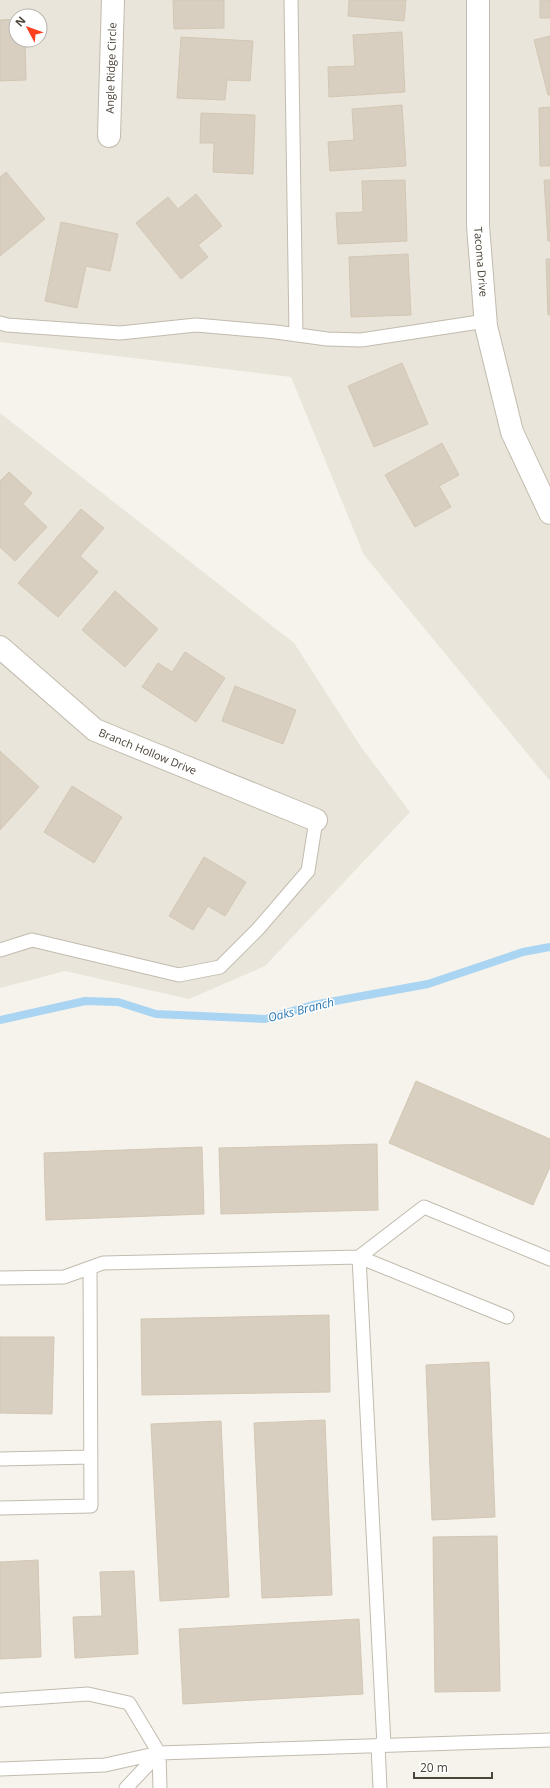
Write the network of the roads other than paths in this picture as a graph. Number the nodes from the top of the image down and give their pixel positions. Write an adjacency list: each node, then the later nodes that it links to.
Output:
1 (113, 0): 4 (street, Angle Ridge Circle)
2 (291, 0): 7 (lane)
3 (478, 0): 5 (street, Tacoma Drive)
4 (109, 136)
5 (486, 321): 7 (lane); 8 (street, Tacoma Drive)
6 (0, 322): 7 (lane)
7 (296, 334)
8 (550, 513)
9 (0, 648): 10 (street, Branch Hollow Drive)
10 (316, 820): 11 (lane)
11 (0, 950)
12 (359, 1257): 13 (lane); 14 (lane); 16 (lane); 22 (lane)
13 (550, 1259)
14 (90, 1268): 15 (lane); 18 (lane)
15 (0, 1278)
16 (507, 1317)
17 (0, 1458): 18 (lane)
18 (91, 1458): 19 (lane)
19 (0, 1508)
20 (0, 1700): 23 (lane)
21 (550, 1740): 22 (lane)
22 (381, 1745): 23 (lane); 27 (lane)
23 (159, 1753): 24 (lane); 25 (lane); 26 (lane)
24 (0, 1769)
25 (126, 1788)
26 (160, 1788)
27 (380, 1788)

